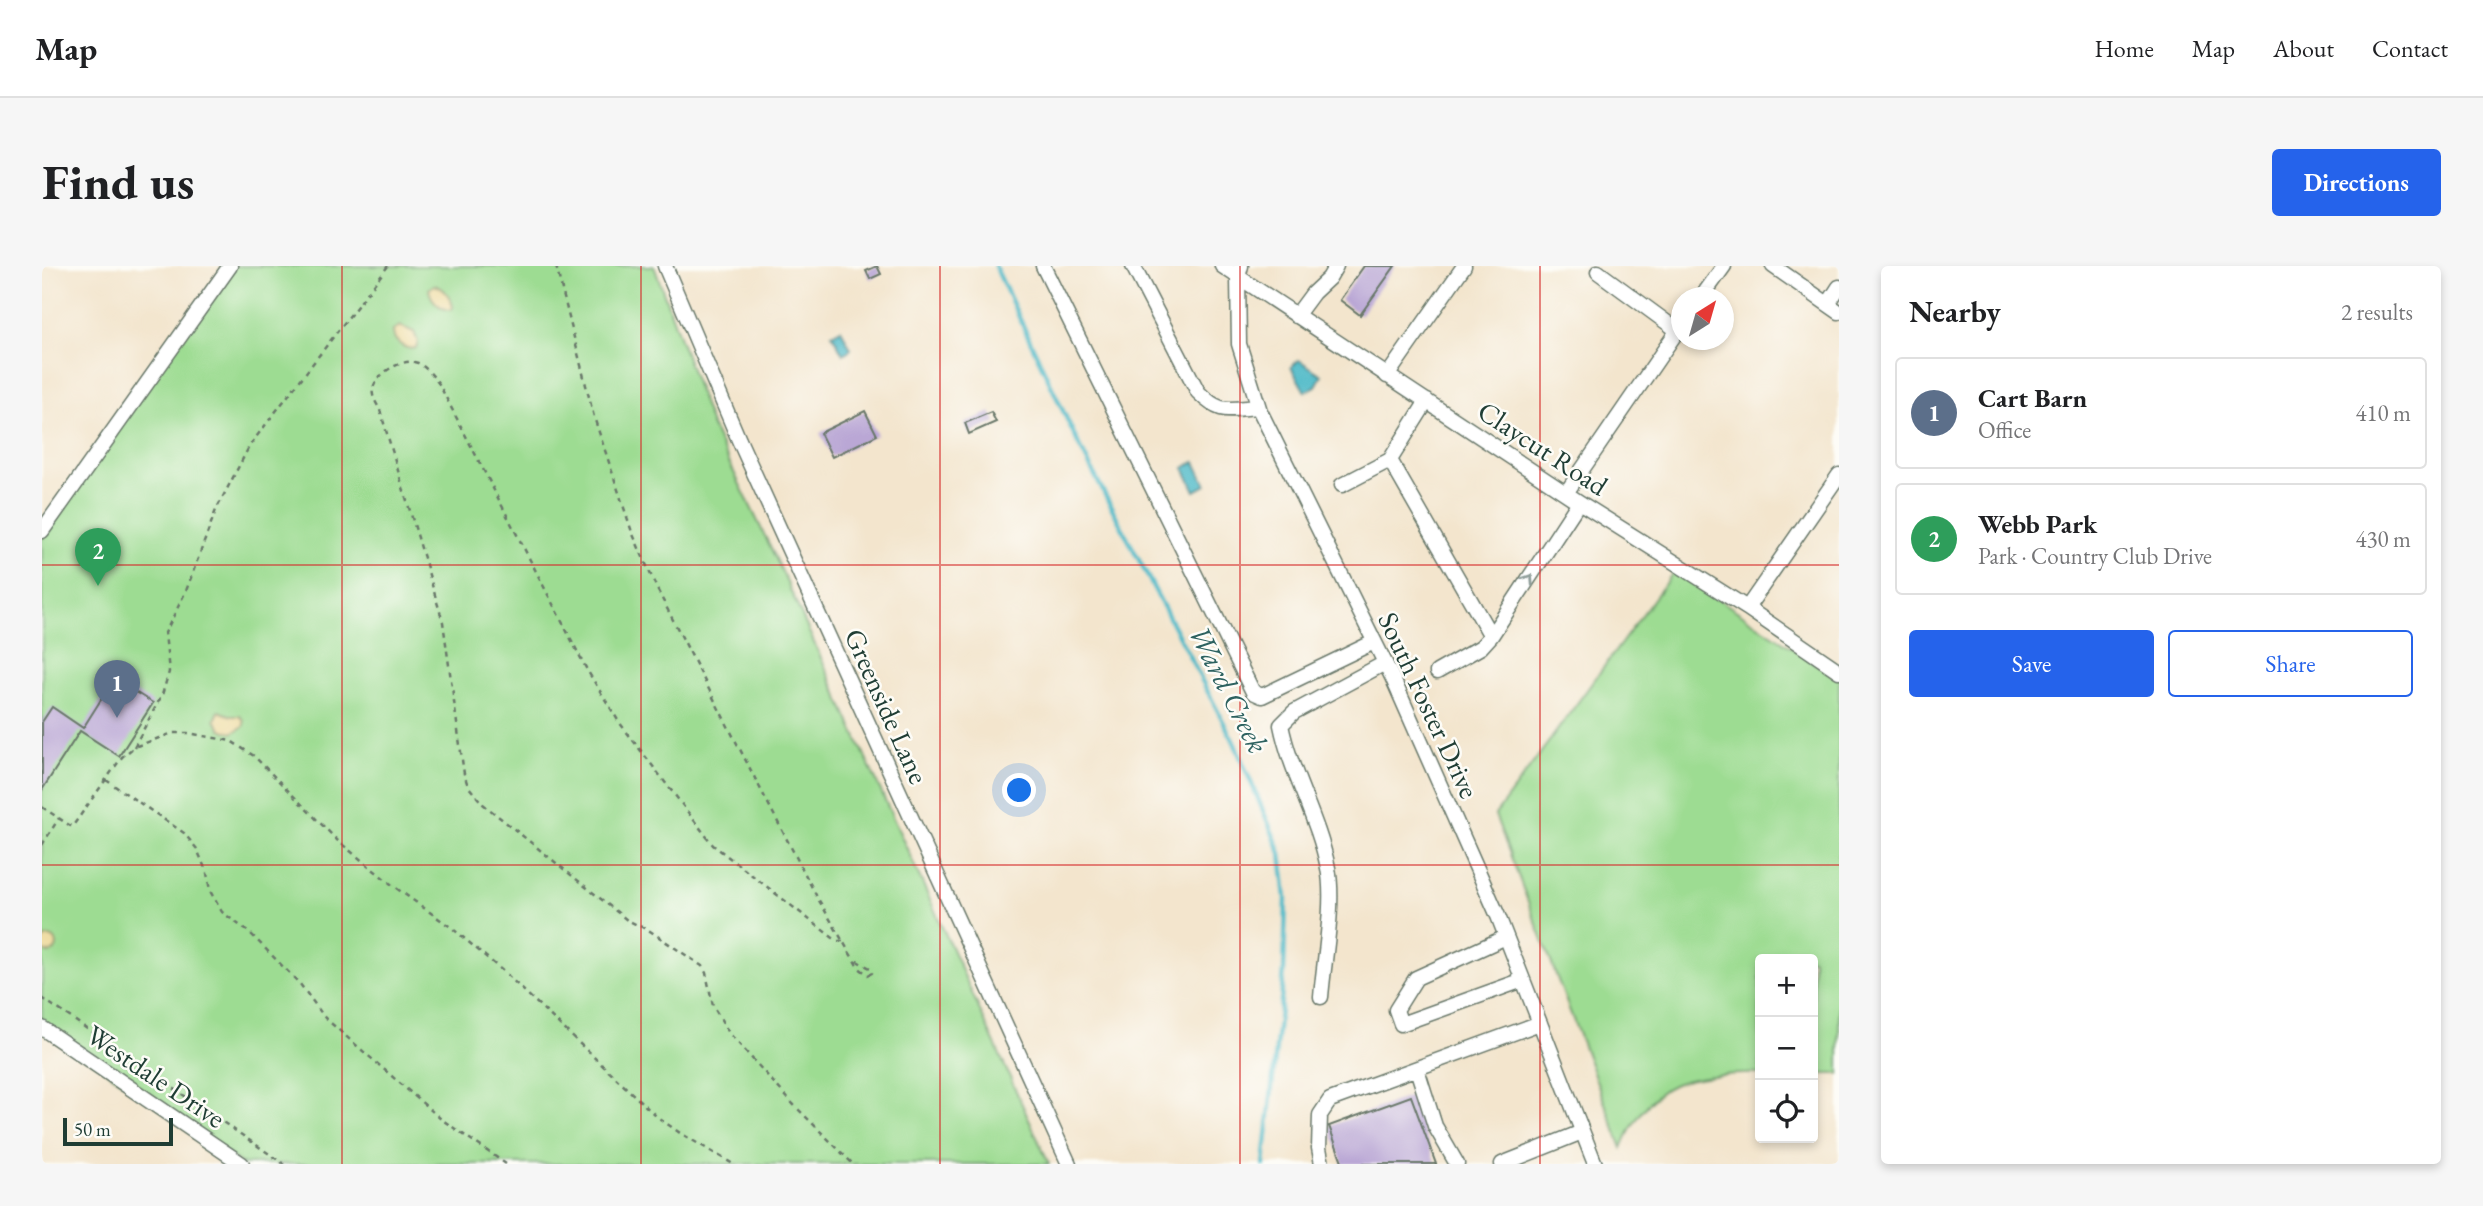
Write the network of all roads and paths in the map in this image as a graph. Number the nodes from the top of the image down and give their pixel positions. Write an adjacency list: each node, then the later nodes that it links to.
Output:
1 (230, 266): 28 (street)
2 (388, 266): 35 (path)
3 (556, 266): 41 (path)
4 (664, 266): 56 (street, Greenside Lane)
5 (1043, 266): 31 (street)
6 (1133, 266): 22 (street)
7 (1222, 266): 12 (street, Claycut Road)
8 (1336, 266): 17 (street)
9 (1464, 266): 20 (street)
10 (1724, 266): 14 (street)
11 (1773, 266): 16 (street)
12 (1239, 272): 17 (street, Claycut Road); 22 (street, South Foster Drive)
13 (1598, 272): 18 (street)
14 (1709, 287)
15 (1839, 288): 16 (street)
16 (1833, 308)
17 (1296, 316): 20 (street, Claycut Road)
18 (1671, 322)
19 (1671, 339): 26 (street)
20 (1387, 376): 21 (street, Claycut Road)
21 (1427, 401): 23 (street); 26 (street, Claycut Road)
22 (1258, 407): 31 (street, South Foster Drive)
23 (1390, 460): 25 (street); 30 (street)
24 (1839, 475): 29 (street)
25 (1342, 485)
26 (1566, 493): 27 (street, Claycut Road)
27 (1579, 502): 29 (street, Claycut Road); 30 (street, one-way to 27)
28 (42, 531)
29 (1748, 608): 33 (street, Claycut Road)
30 (1491, 636): 34 (street)
31 (1374, 642): 32 (street, South Foster Drive)
32 (1385, 663): 40 (street, South Foster Drive); 44 (street)
33 (1839, 671)
34 (1437, 672)
35 (134, 747): 36 (path); 54 (path)
36 (106, 780): 38 (path); 53 (path)
37 (42, 807): 38 (path)
38 (59, 818): 39 (path)
39 (42, 845)
40 (1506, 937): 43 (street, South Foster Drive); 43 (street)
41 (843, 941): 42 (path); 55 (path)
42 (855, 960): 42 (path)
43 (1523, 980): 46 (street, South Foster Drive)
44 (1321, 997)
45 (42, 998): 52 (path)
46 (1540, 1023): 48 (street); 49 (street, South Foster Drive)
47 (42, 1028): 50 (street, Westdale Drive)
48 (1417, 1069): 57 (street); 58 (street)
49 (1582, 1132): 59 (street); 60 (street, South Foster Drive)
50 (221, 1158): 51 (street, Westdale Drive)
51 (242, 1164)
52 (284, 1164)
53 (506, 1164)
54 (733, 1164)
55 (853, 1164)
56 (1069, 1164)
57 (1322, 1164)
58 (1457, 1164)
59 (1502, 1164)
60 (1595, 1164)

